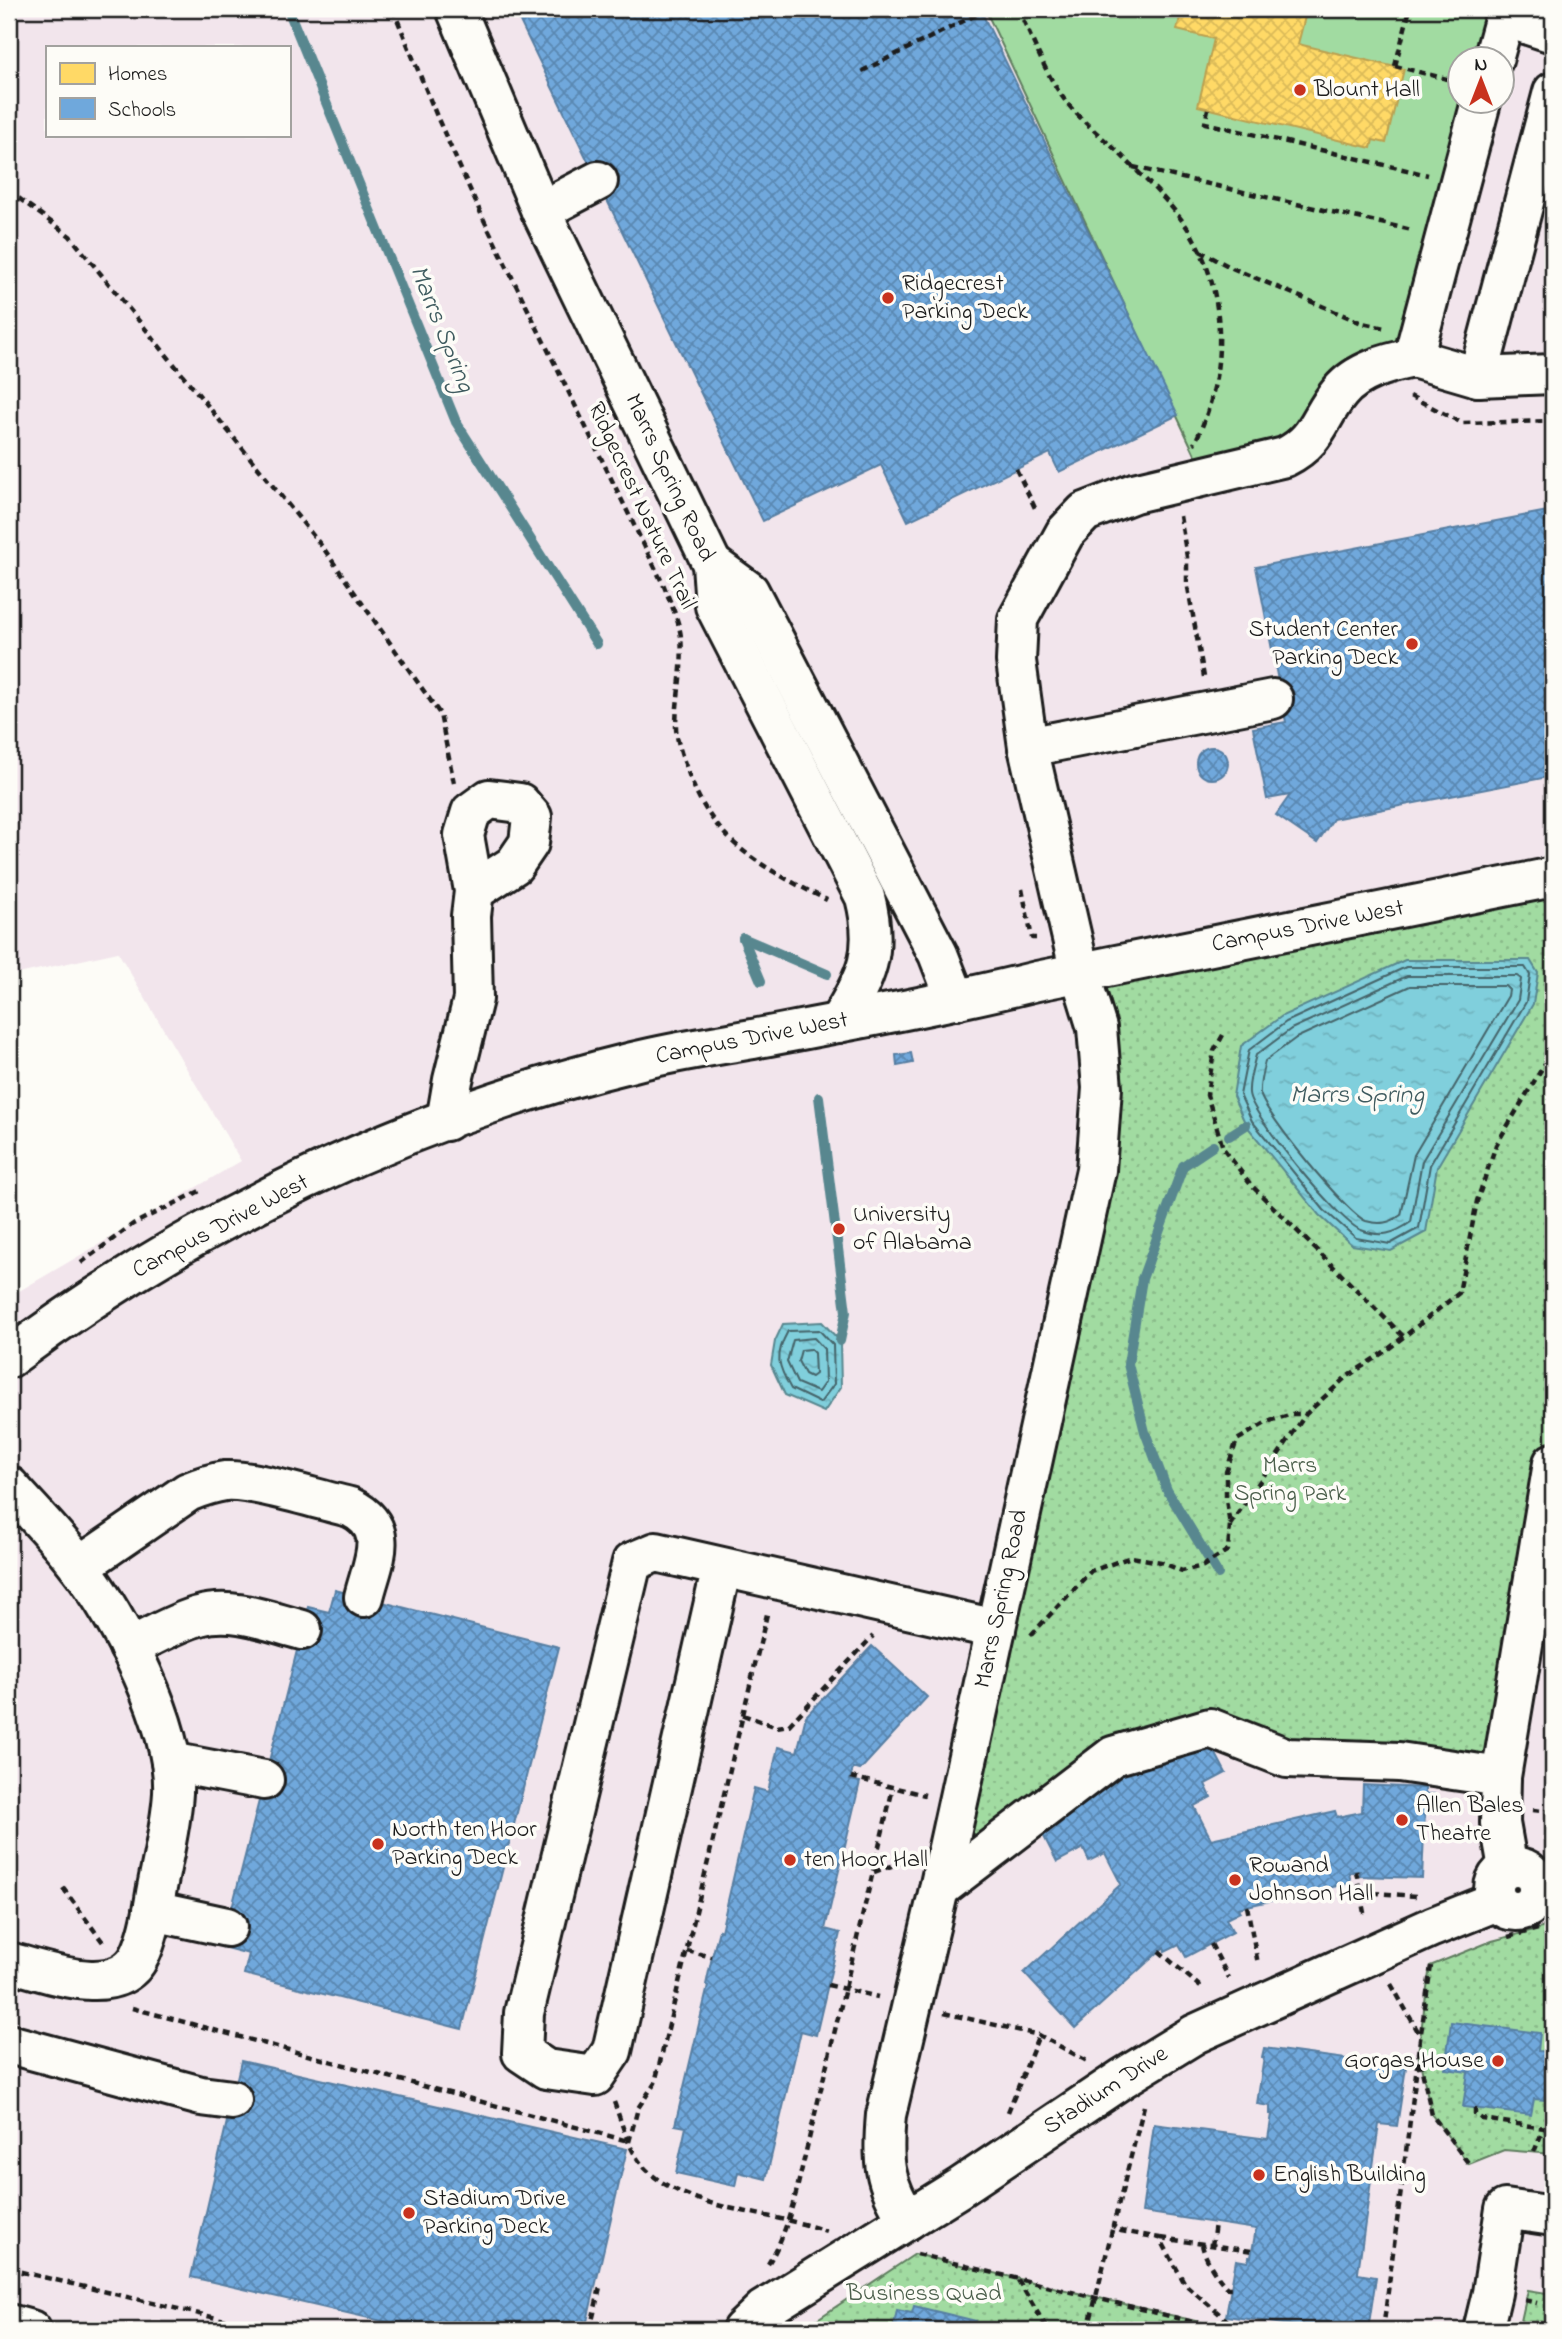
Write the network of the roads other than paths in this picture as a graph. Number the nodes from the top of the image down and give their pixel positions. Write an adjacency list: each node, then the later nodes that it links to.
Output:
1 (456, 9): 8 (street, Marrs Spring Road)
2 (1506, 13): 3 (street); 4 (street)
3 (1553, 33)
4 (1497, 46)
5 (1553, 92): 11 (street)
6 (1477, 116): 9 (street)
7 (598, 181): 8 (street)
8 (541, 211): 12 (street, Marrs Spring Road)
9 (1404, 344): 11 (street); 14 (street, Marrs Spring Road)
10 (1553, 374): 11 (street)
11 (1478, 377)
12 (712, 564): 18 (street); 19 (street, Marrs Spring Road)
13 (1273, 699): 14 (street)
14 (1028, 747): 17 (street, Marrs Spring Road)
15 (1553, 877): 17 (street, Campus Drive West)
16 (474, 891): 16 (street); 20 (street)
17 (1080, 973): 18 (street, Campus Drive West); 28 (street, Marrs Spring Road)
18 (956, 1000): 19 (street, Campus Drive West)
19 (838, 1023): 20 (street, Campus Drive West)
20 (446, 1121): 21 (street, Campus Drive West)
21 (9, 1358)
22 (1553, 1463): 31 (street)
23 (9, 1486): 24 (street)
24 (80, 1566): 26 (street); 29 (street)
25 (723, 1567): 25 (street); 28 (street)
26 (364, 1597)
27 (302, 1630): 29 (street)
28 (1009, 1637): 34 (street, Marrs Spring Road)
29 (129, 1647): 30 (street)
30 (171, 1762): 32 (street); 35 (street)
31 (1501, 1777): 33 (street); 34 (street)
32 (264, 1780)
33 (1524, 1886): 41 (street, Stadium Drive)
34 (939, 1889): 41 (street, Marrs Spring Road)
35 (153, 1911): 36 (street); 37 (street)
36 (227, 1927)
37 (9, 1962)
38 (9, 2044): 39 (street)
39 (232, 2100)
40 (1553, 2216): 45 (street)
41 (911, 2237): 44 (street, Stadium Drive)
42 (9, 2324): 43 (street)
43 (32, 2330)
44 (742, 2330)
45 (1483, 2330)

